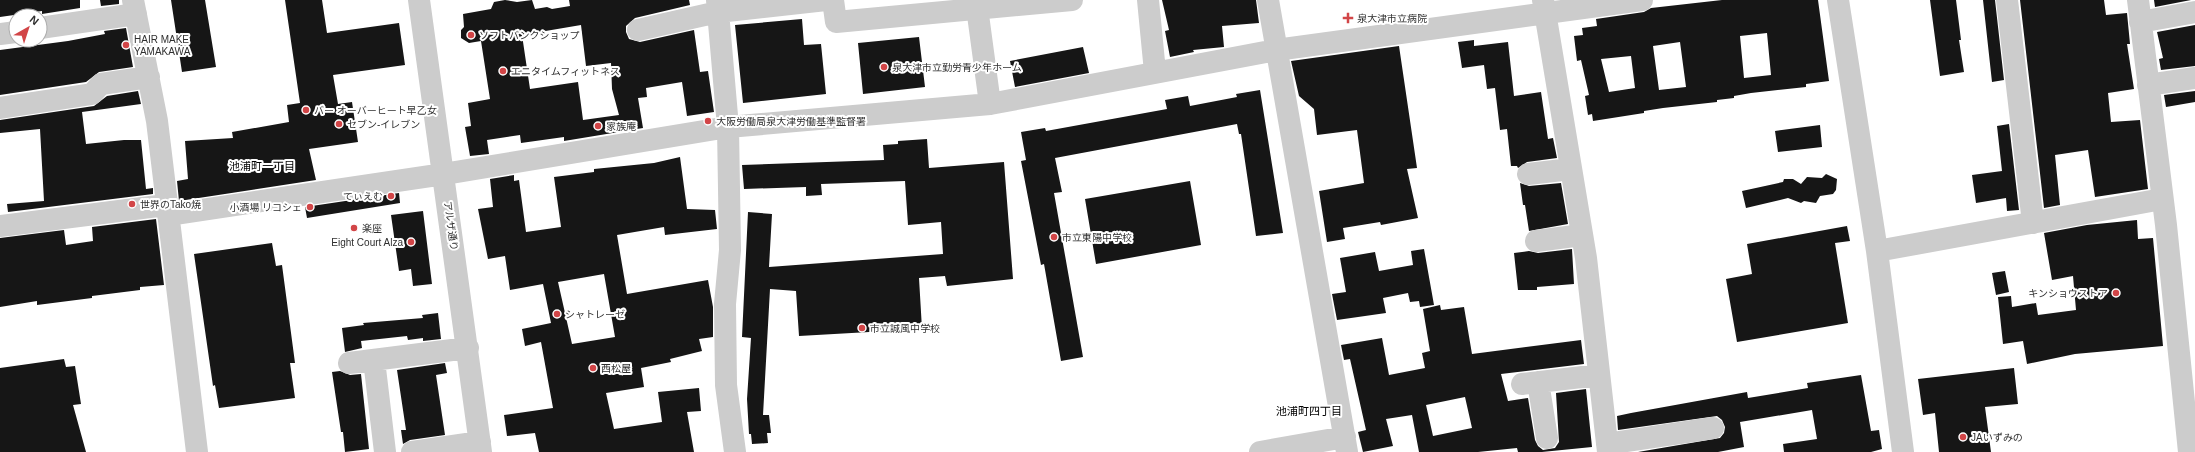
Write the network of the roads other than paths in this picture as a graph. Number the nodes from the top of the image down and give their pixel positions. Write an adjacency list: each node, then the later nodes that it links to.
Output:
1 (419, 0): 29 (street, アルザ通り)
2 (833, 0): 15 (street)
3 (1067, 0): 11 (street)
4 (1148, 0): 21 (street)
5 (1268, 0): 20 (street)
6 (1642, 0): 14 (street)
7 (1838, 0): 37 (street)
8 (2007, 0): 33 (street)
9 (2138, 0): 17 (street)
10 (813, 1): 12 (street)
11 (977, 5): 15 (street); 25 (street)
12 (718, 6): 19 (street); 27 (street)
13 (135, 7): 18 (street); 22 (street)
14 (1544, 7): 20 (street); 28 (street)
15 (893, 8)
16 (2195, 12): 17 (street)
17 (2140, 22): 24 (street)
18 (48, 26)
19 (638, 30)
20 (1276, 50): 21 (street); 44 (street)
21 (1155, 72): 25 (street)
22 (149, 77): 26 (street); 32 (street)
23 (2195, 78): 24 (street)
24 (2148, 85): 31 (street)
25 (990, 104): 27 (street)
26 (0, 108)
27 (728, 127): 29 (street); 50 (street)
28 (1571, 168): 30 (street); 35 (street)
29 (444, 174): 32 (street); 38 (street, アルザ通り)
30 (1528, 174)
31 (2162, 199): 33 (street); 53 (street)
32 (167, 210): 34 (street); 47 (street)
33 (2033, 223): 37 (street)
34 (0, 226)
35 (1582, 235): 36 (street); 41 (street)
36 (1536, 241)
37 (1876, 251): 52 (street)
38 (468, 348): 39 (street); 45 (street, アルザ通り)
39 (374, 360): 40 (street); 48 (street)
40 (349, 363)
41 (1599, 376): 43 (street); 46 (street)
42 (1714, 428): 46 (street)
43 (1547, 438)
44 (1346, 444): 51 (street)
45 (480, 447): 49 (street)
46 (1608, 448)
47 (197, 452)
48 (385, 452)
49 (412, 452)
50 (735, 452)
51 (1260, 452)
52 (1903, 452)
53 (2189, 452)

